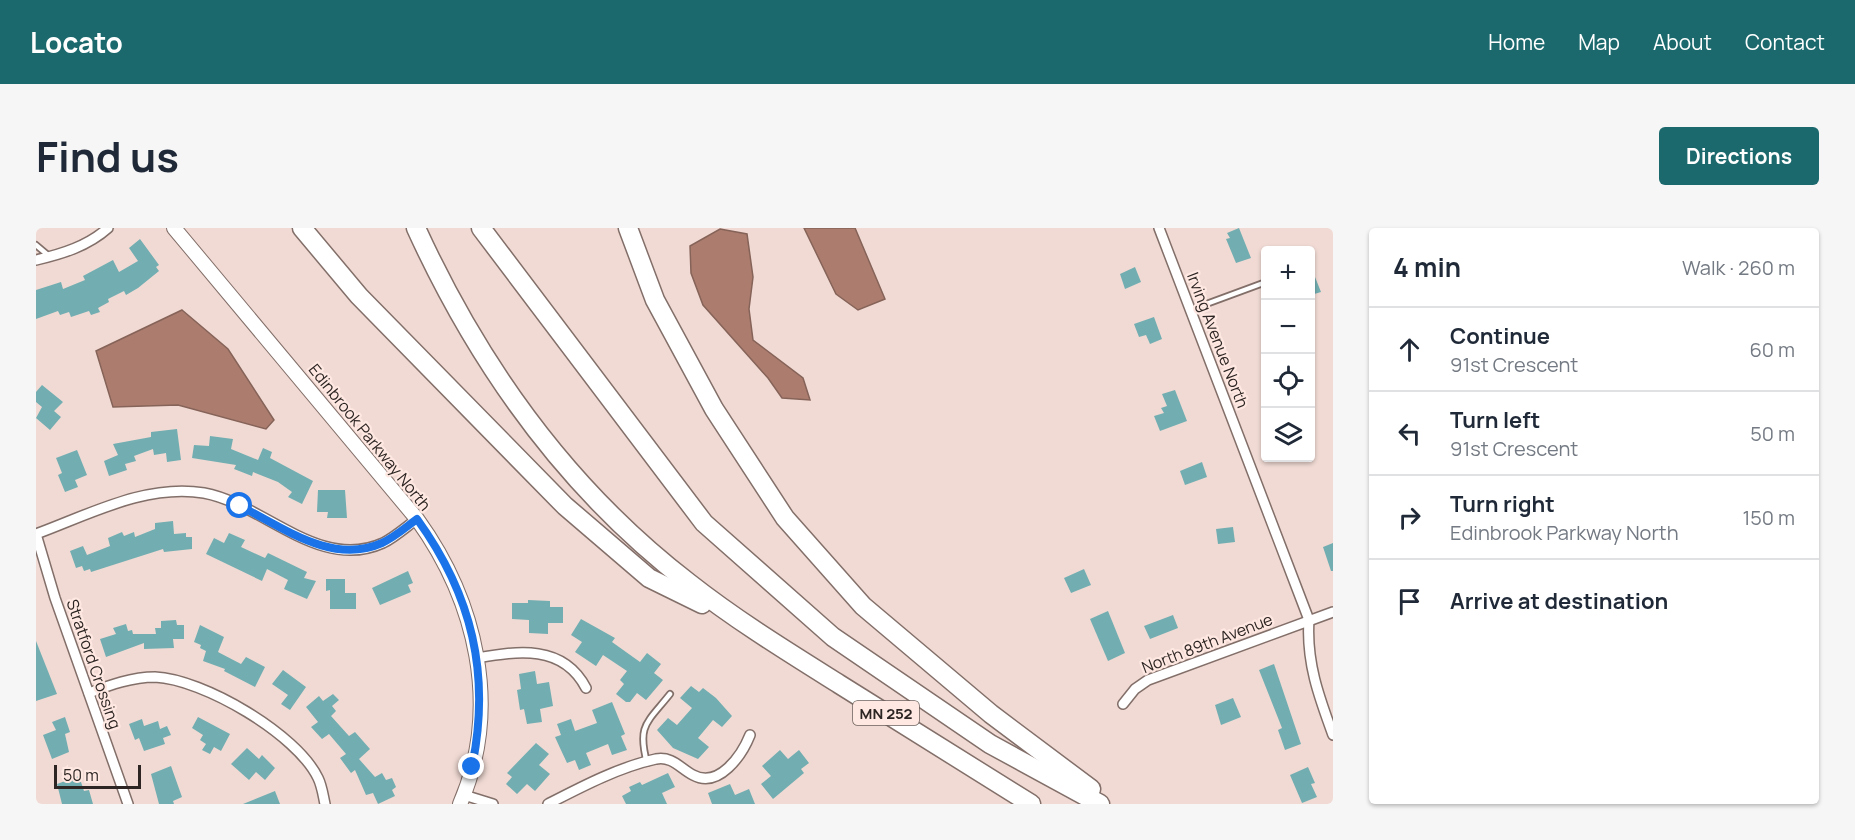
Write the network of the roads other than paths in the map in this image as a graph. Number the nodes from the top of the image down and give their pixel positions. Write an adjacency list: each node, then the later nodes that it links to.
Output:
1 (108, 228): 9 (street)
2 (174, 228): 13 (street, Edinbrook Parkway North)
3 (302, 228): 17 (highway)
4 (416, 228): 17 (highway)
5 (481, 228): 32 (highway)
6 (628, 228): 33 (highway)
7 (1159, 228): 12 (street, Irving Avenue North)
8 (36, 245): 9 (lane)
9 (50, 256): 10 (street)
10 (36, 260)
11 (1261, 284): 12 (lane)
12 (1190, 310): 16 (street, Irving Avenue North)
13 (417, 519): 14 (street); 18 (street, Edinbrook Parkway North)
14 (36, 534): 20 (street, Stratford Crossing)
15 (1333, 612): 16 (street, North 89th Avenue)
16 (1309, 620): 22 (street, North 89th Avenue); 24 (street, Irving Avenue North)
17 (742, 623): 31 (highway, MN 252)
18 (477, 658): 19 (street); 26 (street, Edinbrook Parkway North)
19 (586, 688)
20 (89, 693): 27 (street, Stratford Crossing); 28 (street)
21 (670, 694): 25 (lane)
22 (1123, 704)
23 (750, 735): 25 (street)
24 (1333, 735)
25 (647, 763): 30 (street)
26 (462, 799): 29 (street)
27 (128, 804)
28 (325, 804)
29 (493, 804)
30 (548, 804)
31 (1031, 804)
32 (1100, 804)
33 (1111, 804)

